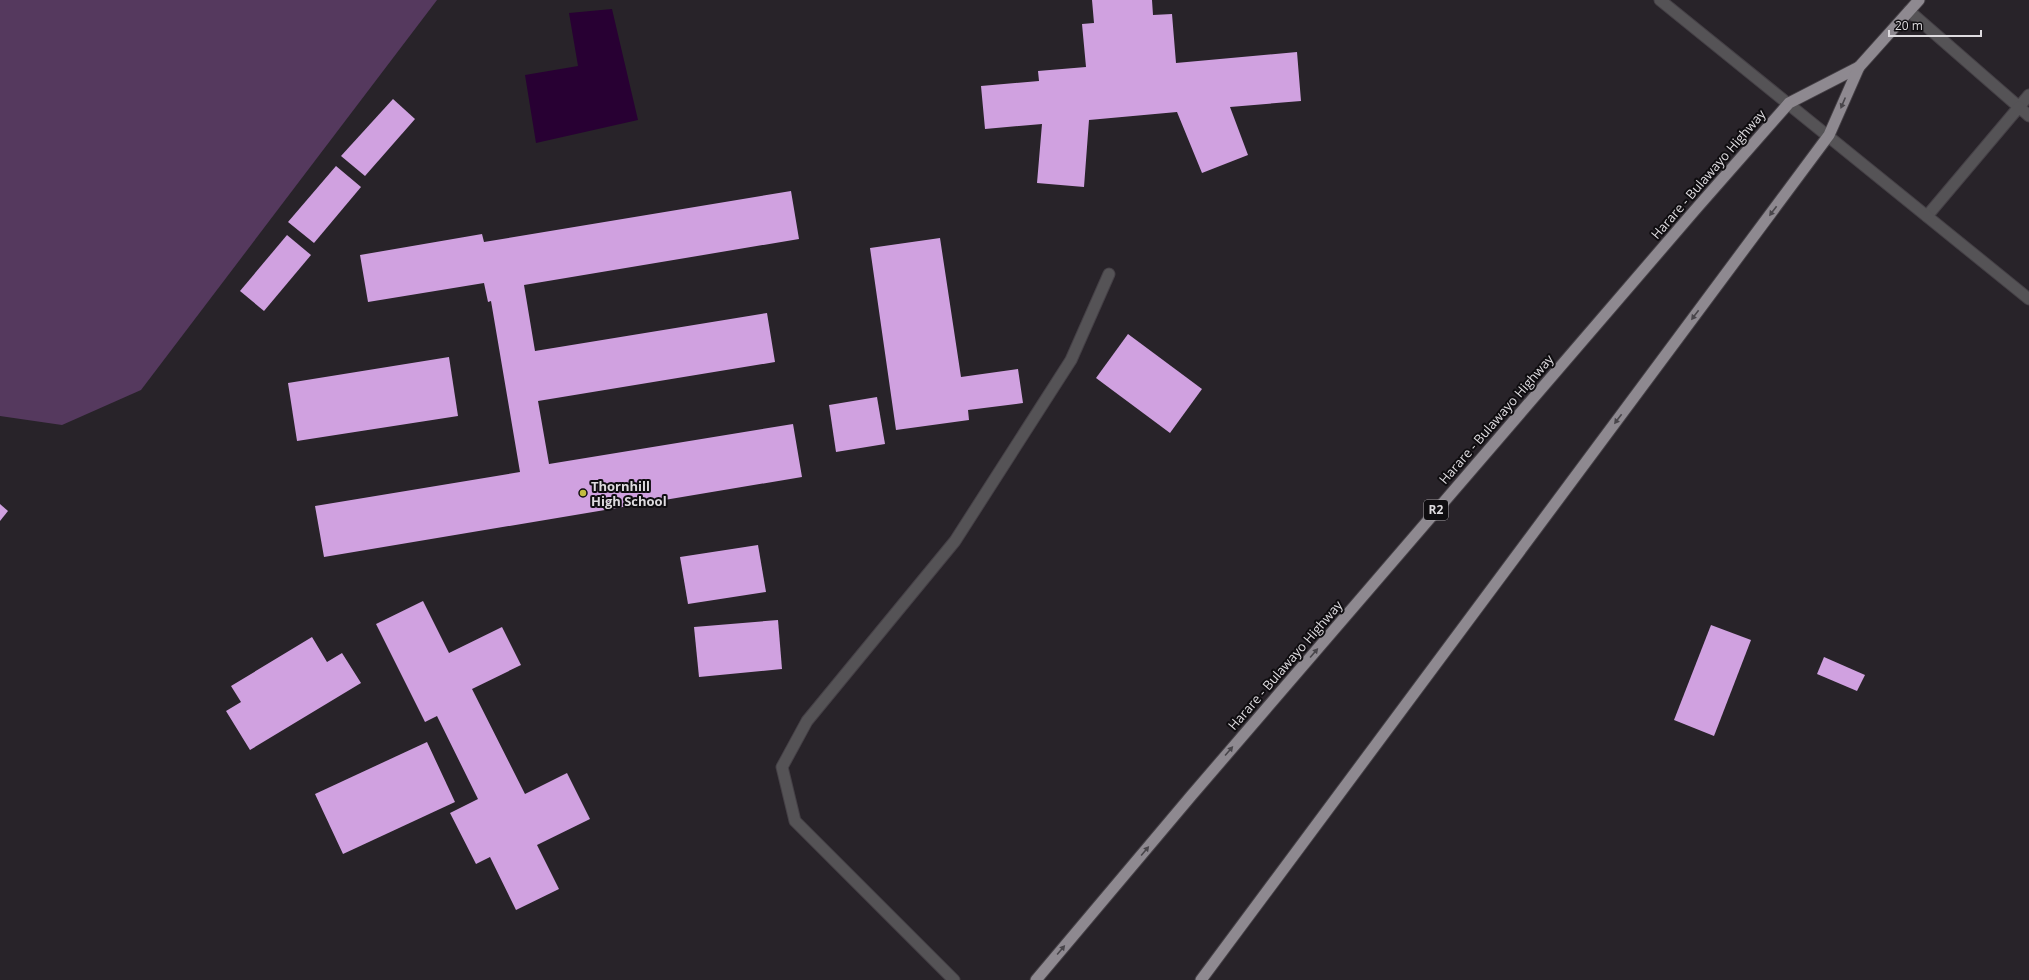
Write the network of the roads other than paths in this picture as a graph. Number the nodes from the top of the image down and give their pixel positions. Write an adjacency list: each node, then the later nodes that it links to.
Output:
1 (1660, 0): 6 (street)
2 (1919, 0): 3 (highway, Harare - Bulawayo Highway / R2)
3 (1908, 11): 4 (highway, Harare - Bulawayo Highway / R2); 7 (street)
4 (1859, 67): 6 (highway, Harare - Bulawayo Highway / R2); 9 (highway, Harare - Bulawayo Highway / R2, one-way to 9)
5 (2029, 95): 7 (street)
6 (1789, 103): 9 (street); 14 (highway, Harare - Bulawayo Highway / R2, one-way to 6)
7 (2019, 107): 8 (street); 10 (street)
8 (2029, 116)
9 (1829, 136): 10 (street); 15 (highway, Harare - Bulawayo Highway / R2, one-way to 15)
10 (1927, 216): 12 (street)
11 (1109, 274): 13 (street)
12 (2029, 299)
13 (954, 980)
14 (1036, 980)
15 (1201, 980)

